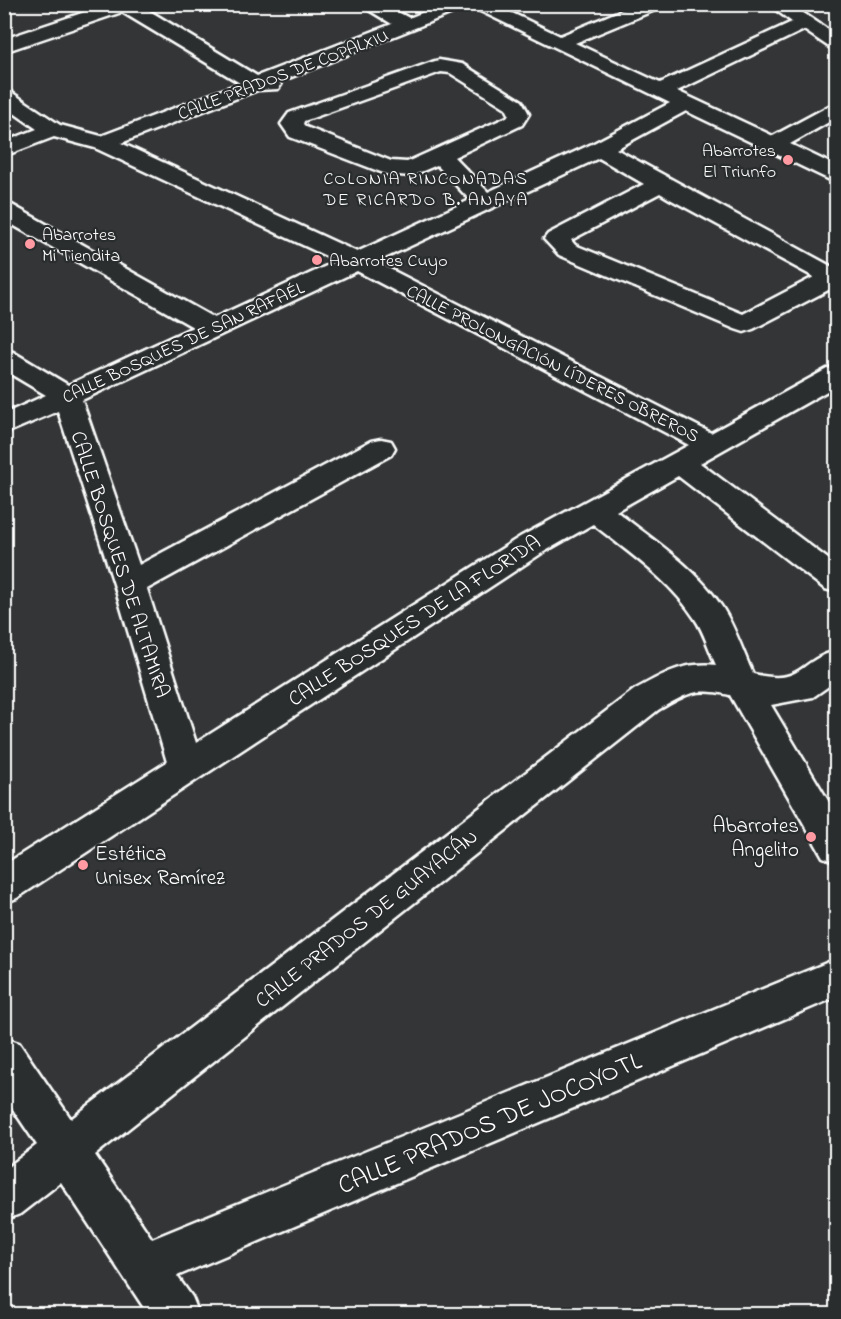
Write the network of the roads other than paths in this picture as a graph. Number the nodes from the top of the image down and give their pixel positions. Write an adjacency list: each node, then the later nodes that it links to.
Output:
1 (368, 4): 8 (street)
2 (462, 4): 8 (street, CALLE PRADOS DE COPALXIU)
3 (477, 4): 9 (street)
4 (653, 4): 9 (street)
5 (777, 4): 7 (street)
6 (124, 5): 11 (street); 12 (street)
7 (805, 23): 10 (street); 14 (street)
8 (408, 25): 12 (street, CALLE PRADOS DE COPALXIU)
9 (559, 43): 14 (street)
10 (837, 43)
11 (4, 46)
12 (256, 84): 13 (street); 21 (street, CALLE PRADOS DE COPALXIU)
13 (296, 87)
14 (660, 91): 18 (street)
15 (316, 92): 17 (street)
16 (4, 96): 20 (street, CALLE PROLONGACIÓN LÍDERES OBREROS)
17 (346, 99): 25 (street); 25 (street)
18 (686, 103): 22 (street); 23 (street, CALLE BOSQUES DE SAN RAFAÉL)
19 (837, 110): 22 (street)
20 (52, 130): 21 (street, CALLE PROLONGACIÓN LÍDERES OBREROS); 24 (street)
21 (103, 142): 30 (street, CALLE PROLONGACIÓN LÍDERES OBREROS)
22 (774, 144): 26 (street)
23 (600, 149): 27 (street); 28 (street, CALLE BOSQUES DE SAN RAFAÉL)
24 (4, 150)
25 (439, 155): 28 (street)
26 (837, 174)
27 (660, 184): 31 (street); 31 (street)
28 (485, 203): 30 (street, CALLE BOSQUES DE SAN RAFAÉL)
29 (4, 210): 32 (street)
30 (356, 261): 32 (street, CALLE BOSQUES DE SAN RAFAÉL); 37 (street, CALLE PROLONGACIÓN LÍDERES OBREROS)
31 (835, 278)
32 (213, 328): 35 (street, CALLE BOSQUES DE SAN RAFAÉL)
33 (4, 358): 35 (street)
34 (828, 390): 37 (street, CALLE BOSQUES DE LA FLORIDA)
35 (67, 396): 36 (street, CALLE BOSQUES DE SAN RAFAÉL); 42 (street, CALLE BOSQUES DE ALTAMIRA)
36 (4, 425)
37 (712, 446): 39 (street, CALLE BOSQUES DE LA FLORIDA)
38 (381, 448): 42 (street)
39 (680, 463): 40 (street, CALLE BOSQUES DE LA FLORIDA); 41 (street)
40 (594, 508): 44 (street); 45 (street, CALLE BOSQUES DE LA FLORIDA)
41 (837, 581)
42 (130, 584): 45 (street, CALLE BOSQUES DE ALTAMIRA)
43 (837, 664): 44 (street, CALLE PRADOS DE GUAYACÁN)
44 (741, 684): 46 (street); 50 (street, CALLE PRADOS DE GUAYACÁN)
45 (186, 768): 47 (street, CALLE BOSQUES DE LA FLORIDA)
46 (837, 846)
47 (4, 886)
48 (837, 978): 52 (street, CALLE PRADOS DE JOCOYOTL)
49 (4, 1058): 50 (street)
50 (66, 1151): 51 (street, CALLE PRADOS DE GUAYACÁN); 52 (street)
51 (4, 1198)
52 (142, 1267): 53 (street)
53 (175, 1314)

